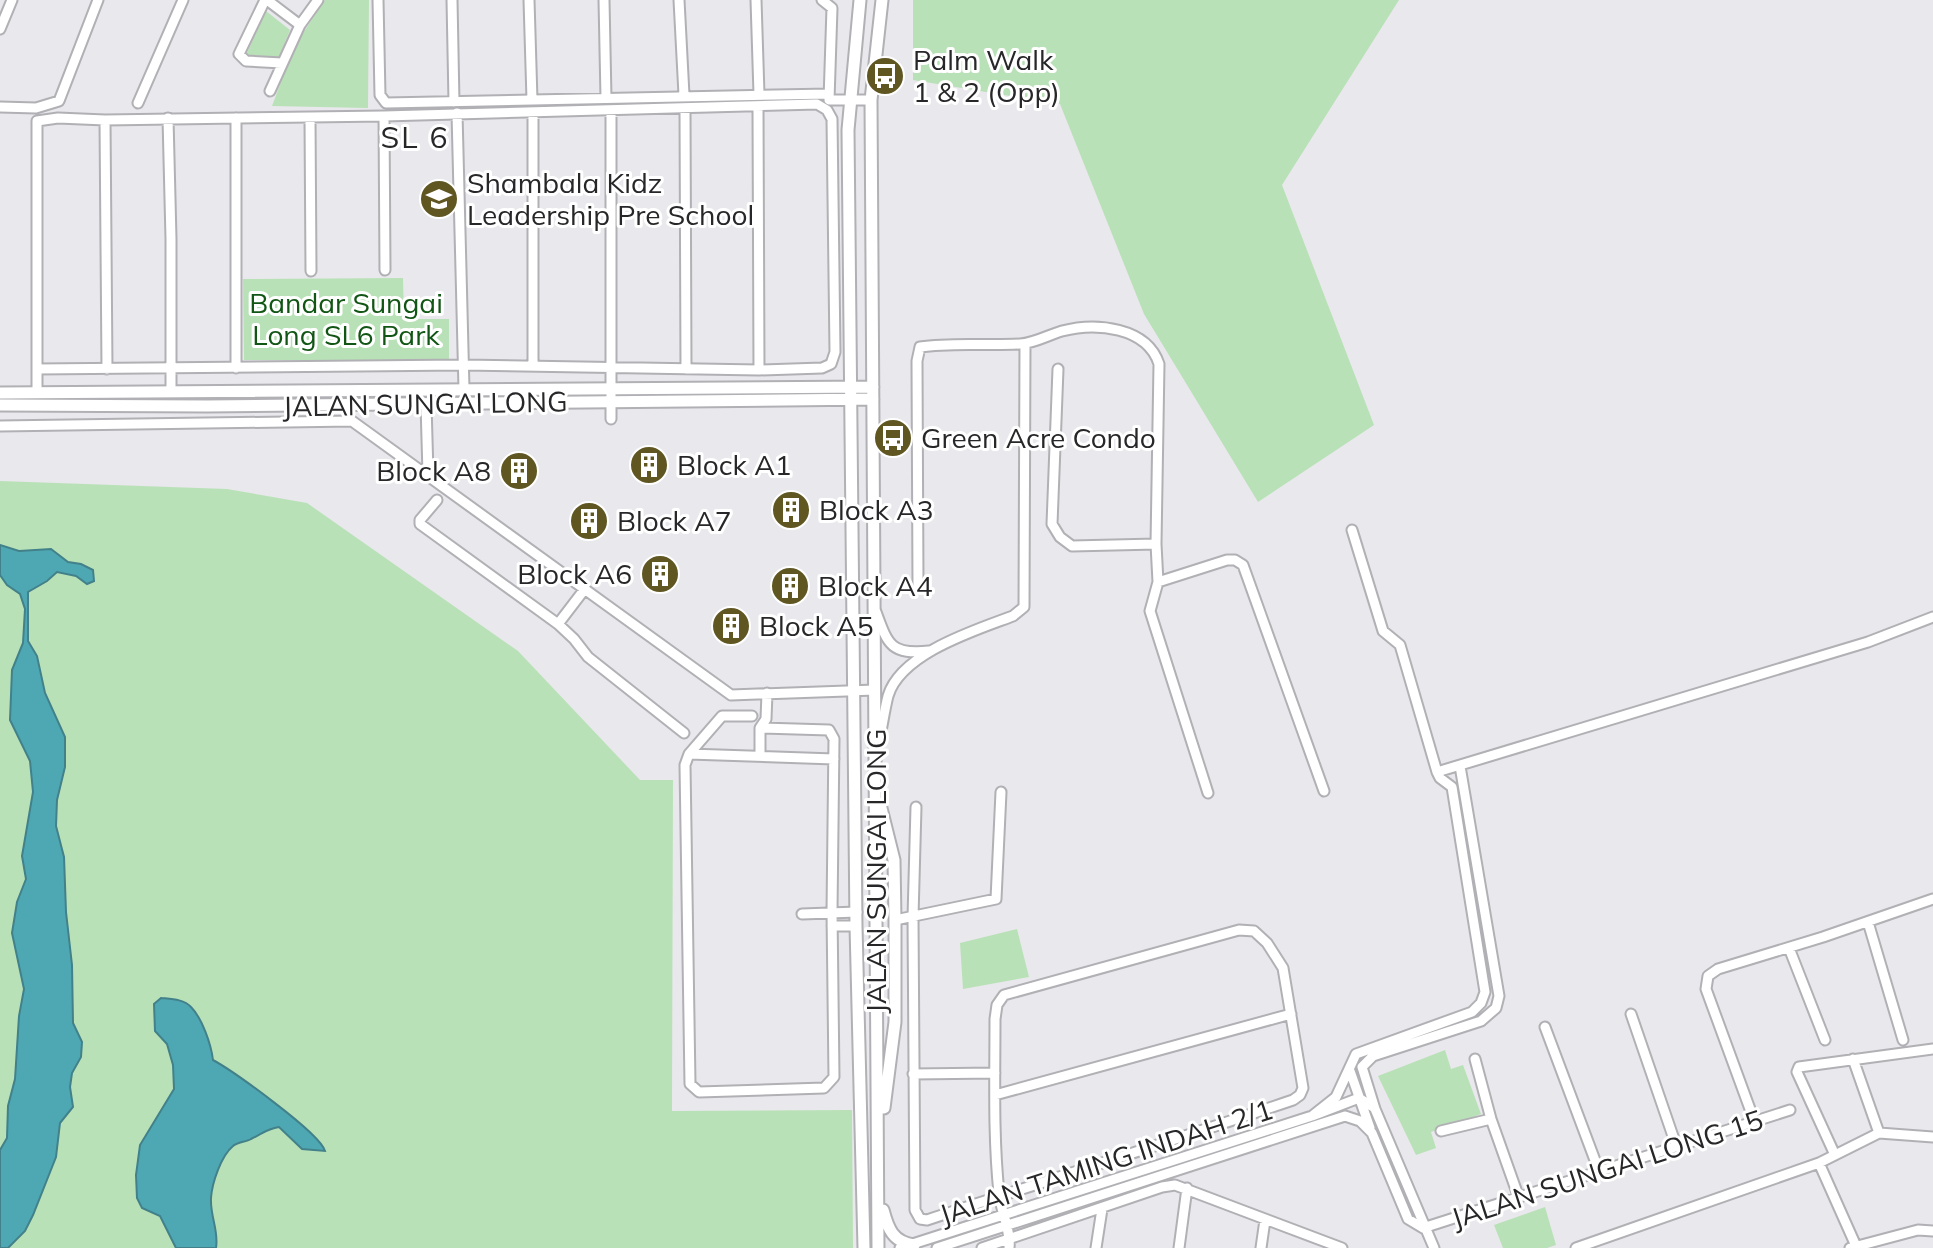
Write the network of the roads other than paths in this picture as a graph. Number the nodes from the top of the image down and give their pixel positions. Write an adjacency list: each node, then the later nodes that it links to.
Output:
1 (12, 0): 16 (street)
2 (98, 0): 28 (street)
3 (183, 0): 27 (street)
4 (266, 0): 15 (street); 17 (street)
5 (318, 0): 15 (street)
6 (378, 0): 26 (street)
7 (452, 0): 26 (street)
8 (529, 0): 24 (street)
9 (604, 0): 22 (street)
10 (679, 0): 21 (street)
11 (756, 0): 19 (street)
12 (822, 0): 20 (street)
13 (859, 1): 23 (street, JALAN SUNGAI LONG)
14 (880, 3): 25 (street, JALAN SUNGAI LONG)
15 (300, 25): 17 (street)
16 (0, 29)
17 (282, 63): 18 (street)
18 (270, 91)
19 (759, 94): 20 (street); 21 (street)
20 (829, 94): 23 (street)
21 (684, 95): 22 (street)
22 (606, 98): 24 (street)
23 (849, 99): 25 (street); 42 (street, JALAN SUNGAI LONG)
24 (532, 100): 26 (street)
25 (871, 100): 41 (street, JALAN SUNGAI LONG)
26 (454, 102)
27 (138, 103)
28 (0, 107)
29 (685, 108): 30 (street); 32 (street); 50 (street)
30 (758, 108): 53 (street); 53 (street)
31 (533, 112): 32 (street); 33 (street); 45 (street)
32 (611, 112): 47 (street)
33 (457, 113): 34 (street); 44 (street)
34 (384, 116): 35 (street); 39 (street)
35 (310, 117): 37 (street); 40 (street)
36 (168, 118): 37 (street); 38 (street); 52 (street)
37 (236, 118): 46 (street)
38 (105, 120): 48 (street); 49 (street)
39 (385, 270)
40 (311, 271)
41 (872, 318): 42 (street); 60 (street, JALAN SUNGAI LONG)
42 (851, 319): 54 (street, JALAN SUNGAI LONG)
43 (1025, 344): 70 (street); 72 (street); 77 (street)
44 (463, 365): 45 (street); 46 (street); 56 (street)
45 (533, 366): 47 (street)
46 (236, 368): 52 (street)
47 (611, 368): 50 (street); 55 (street)
48 (37, 369): 49 (street); 58 (street)
49 (107, 369): 52 (street)
50 (686, 369): 53 (street)
51 (1058, 369): 70 (street)
52 (170, 370): 57 (street)
53 (759, 370)
54 (851, 386): 55 (street, JALAN SUNGAI LONG); 60 (street, JALAN SUNGAI LONG); 61 (street, JALAN SUNGAI LONG)
55 (609, 387): 56 (street, JALAN SUNGAI LONG); 62 (street)
56 (464, 389): 57 (street, JALAN SUNGAI LONG)
57 (171, 391): 58 (street, JALAN SUNGAI LONG)
58 (37, 392): 59 (street, JALAN SUNGAI LONG)
59 (0, 393)
60 (873, 393): 61 (street, JALAN SUNGAI LONG); 74 (street, JALAN SUNGAI LONG)
61 (851, 399): 62 (street, JALAN SUNGAI LONG); 79 (street, JALAN SUNGAI LONG)
62 (610, 402): 63 (street, JALAN SUNGAI LONG); 65 (street)
63 (426, 404): 64 (street, JALAN SUNGAI LONG); 67 (street)
64 (0, 405)
65 (611, 419)
66 (0, 426): 67 (street)
67 (428, 474): 73 (street)
68 (437, 500): 76 (street)
69 (1352, 530): 90 (street)
70 (1156, 544): 71 (street)
71 (1158, 582): 92 (street); 94 (street)
72 (918, 586)
73 (584, 590): 76 (street); 81 (street)
74 (874, 609): 77 (street); 78 (street, JALAN SUNGAI LONG)
75 (1933, 617): 89 (street)
76 (558, 624): 84 (street)
77 (932, 650): 86 (street)
78 (875, 690): 79 (street); 86 (street, JALAN SUNGAI LONG)
79 (855, 691): 80 (street); 98 (street, JALAN SUNGAI LONG)
80 (767, 693): 81 (street); 83 (street)
81 (754, 694): 82 (street)
82 (752, 716): 83 (street); 85 (street)
83 (760, 728): 87 (street); 88 (street)
84 (684, 733)
85 (689, 754): 87 (street); 103 (street)
86 (875, 754): 91 (street, JALAN SUNGAI LONG)
87 (760, 755): 88 (street)
88 (834, 759): 97 (street)
89 (1460, 766): 90 (street); 118 (street)
90 (1437, 772): 114 (street)
91 (876, 790): 101 (street); 129 (street, JALAN SUNGAI LONG)
92 (1324, 791)
93 (1001, 792): 100 (street)
94 (1208, 793)
95 (916, 807): 100 (street)
96 (1933, 899): 102 (street)
97 (832, 912): 98 (street); 99 (street); 103 (street)
98 (857, 912): 104 (street, JALAN SUNGAI LONG)
99 (802, 914)
100 (913, 917): 101 (street); 116 (street)
101 (895, 920): 129 (street)
102 (1868, 922): 105 (street); 110 (street)
103 (832, 926): 104 (street)
104 (856, 926): 145 (street, JALAN SUNGAI LONG)
105 (1789, 948): 109 (street); 123 (street)
106 (1291, 1014): 115 (street); 117 (street); 135 (street, JALAN TAMING INDAH 2/1)
107 (1631, 1014): 128 (street)
108 (1545, 1027): 132 (street)
109 (1825, 1040)
110 (1903, 1040)
111 (1933, 1049): 113 (street)
112 (1475, 1059): 122 (street)
113 (1853, 1059): 126 (street); 130 (street)
114 (1350, 1071): 118 (street); 120 (street)
115 (995, 1073): 116 (street); 117 (street)
116 (913, 1074): 135 (street, JALAN TAMING INDAH 2/1)
117 (995, 1095): 135 (street)
118 (1364, 1099): 120 (street); 121 (street); 125 (street); 140 (street)
119 (1790, 1110): 123 (street, JALAN SUNGAI LONG 15)
120 (1312, 1116): 139 (street)
121 (1345, 1116): 125 (street); 139 (street)
122 (1491, 1119): 124 (street); 136 (street)
123 (1754, 1120): 128 (street, JALAN SUNGAI LONG 15)
124 (1441, 1131)
125 (1372, 1133): 140 (street)
126 (1879, 1133): 127 (street); 130 (street)
127 (1933, 1137)
128 (1676, 1145): 132 (street, JALAN SUNGAI LONG 15)
129 (878, 1148): 134 (street, JALAN SUNGAI LONG)
130 (1835, 1155): 131 (street)
131 (1819, 1163): 146 (street); 156 (street)
132 (1599, 1171): 136 (street, JALAN SUNGAI LONG 15)
133 (1187, 1188): 137 (street); 138 (street); 152 (street)
134 (879, 1194): 143 (street); 147 (street, JALAN SUNGAI LONG)
135 (999, 1197): 139 (street)
136 (1519, 1198): 140 (street, JALAN SUNGAI LONG 15)
137 (1102, 1209): 142 (street); 151 (street)
138 (1265, 1220): 153 (street); 154 (street)
139 (1005, 1221): 142 (street); 143 (street); 149 (street)
140 (1423, 1228): 155 (street)
141 (1933, 1231): 144 (street)
142 (1010, 1244): 150 (street)
143 (914, 1245): 148 (street)
144 (1876, 1245): 146 (street)
145 (864, 1246)
146 (1853, 1247)
147 (878, 1248)
148 (900, 1248)
149 (937, 1248)
150 (982, 1248)
151 (1096, 1248)
152 (1179, 1248)
153 (1261, 1248)
154 (1342, 1248)
155 (1434, 1248)
156 (1576, 1248)

